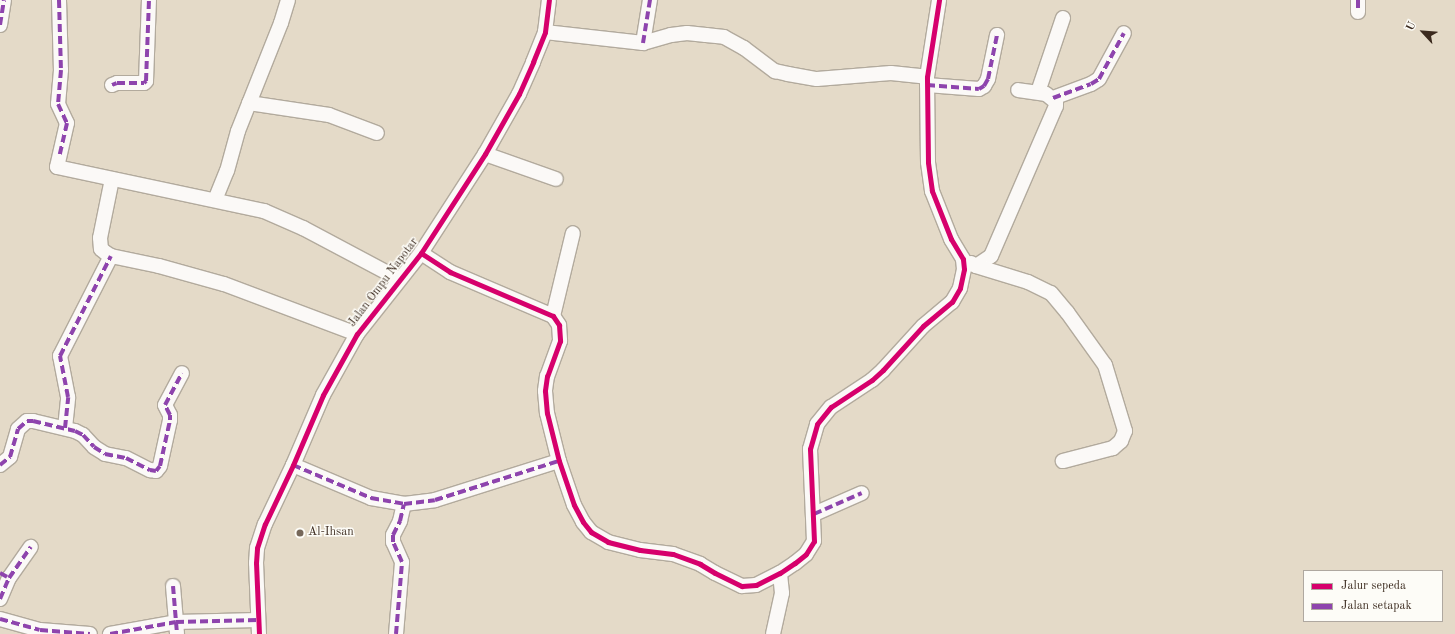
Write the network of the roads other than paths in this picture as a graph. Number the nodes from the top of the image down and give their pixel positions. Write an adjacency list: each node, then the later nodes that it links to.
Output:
1 (4, 0): 9 (street)
2 (59, 0): 22 (street)
3 (149, 0): 15 (street)
4 (288, 0): 19 (street)
5 (549, 0): 10 (street, Jalan Ompu Napotar)
6 (650, 0): 13 (street)
7 (939, 0): 14 (street)
8 (1063, 18): 17 (street)
9 (0, 25)
10 (545, 32): 13 (street); 21 (street, Jalan Ompu Napotar)
11 (1124, 33): 18 (street)
12 (997, 35): 14 (street)
13 (643, 43): 14 (street)
14 (927, 81): 28 (street)
15 (112, 84)
16 (1018, 90): 17 (street)
17 (1038, 92): 18 (street)
18 (1053, 98): 28 (street)
19 (249, 103): 20 (street); 24 (street)
20 (377, 133)
21 (485, 154): 23 (street); 26 (street, Jalan Ompu Napotar)
22 (112, 179): 24 (street); 27 (street)
23 (556, 179)
24 (215, 200): 29 (street)
25 (573, 233): 30 (street)
26 (420, 253): 29 (street, Jalan Ompu Napotar); 30 (street)
27 (112, 256): 31 (street); 33 (street)
28 (969, 263): 34 (street); 40 (street)
29 (399, 279): 31 (street, Jalan Ompu Napotar)
30 (553, 316): 35 (street)
31 (357, 334): 36 (street, Jalan Ompu Napotar)
32 (182, 373): 33 (street)
33 (65, 428): 37 (street)
34 (1064, 460)
35 (559, 461): 39 (street); 42 (street)
36 (293, 465): 39 (street); 47 (street, Jalan Ompu Napotar)
37 (0, 466)
38 (862, 493): 40 (street)
39 (404, 504): 51 (street)
40 (814, 514): 42 (street)
41 (31, 547): 43 (street)
42 (780, 573): 52 (street)
43 (4, 575): 45 (street)
44 (173, 586): 48 (street)
45 (0, 599)
46 (0, 619): 49 (street)
47 (258, 627): 48 (street)
48 (177, 628): 50 (street)
49 (90, 634)
50 (110, 634)
51 (396, 634)
52 (773, 634)

